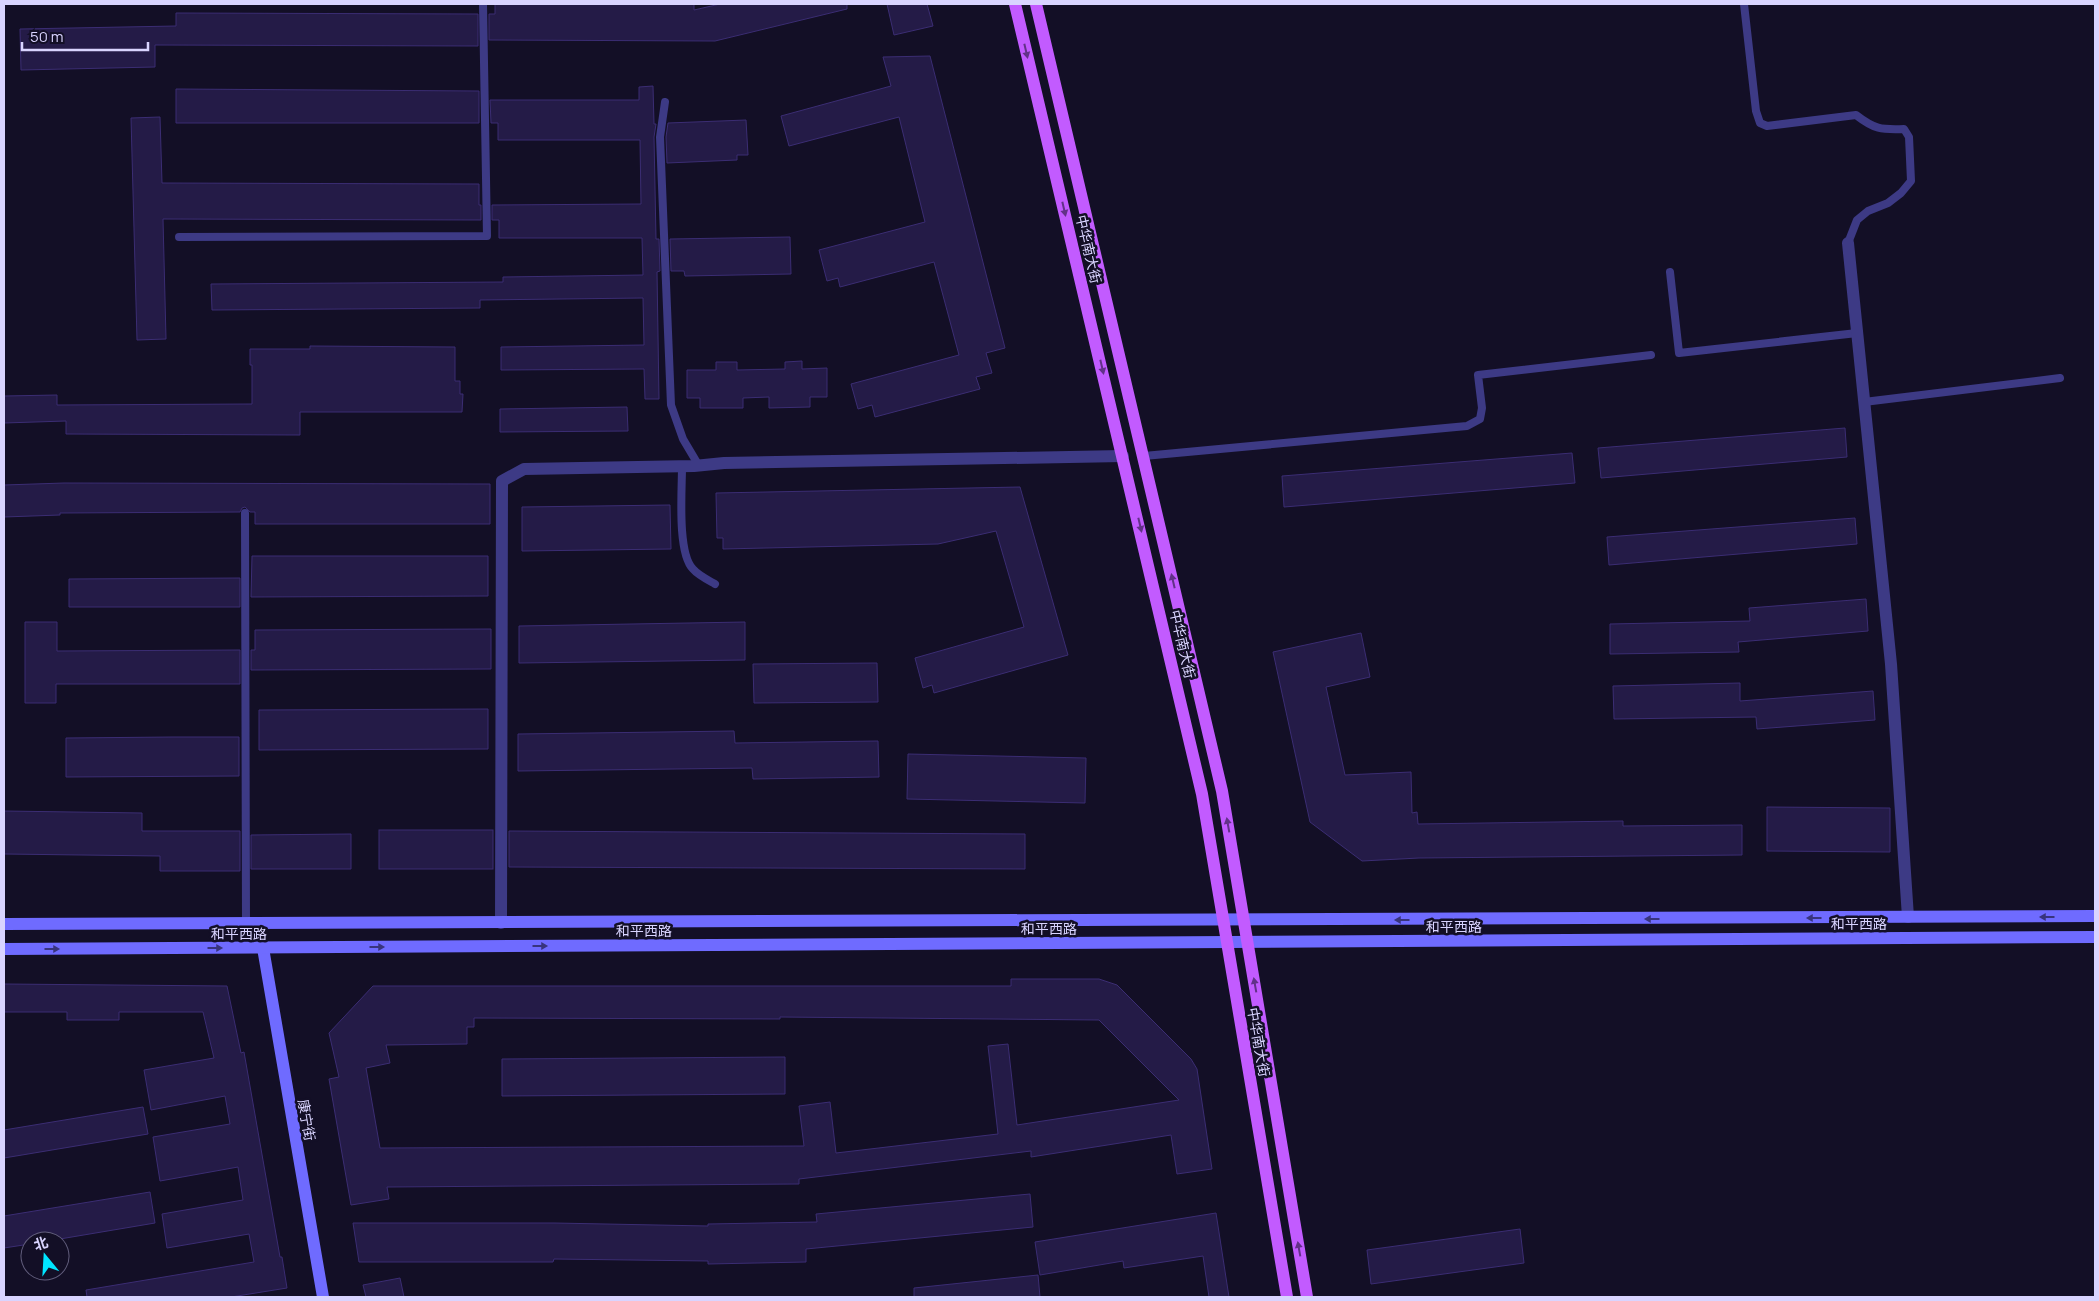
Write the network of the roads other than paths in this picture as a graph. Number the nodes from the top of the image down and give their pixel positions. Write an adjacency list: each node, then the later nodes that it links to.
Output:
1 (483, 4): 6 (lane)
2 (1015, 4): 13 (main road, 中华南大街, one-way to 13)
3 (1036, 4): 14 (main road, 中华南大街)
4 (1744, 4): 7 (lane)
5 (665, 102): 15 (lane)
6 (179, 237)
7 (1848, 242): 9 (street)
8 (1670, 272): 9 (lane)
9 (1857, 333): 12 (street)
10 (1650, 355): 14 (lane)
11 (2060, 378): 12 (lane)
12 (1864, 402): 20 (street)
13 (1123, 456): 15 (street); 21 (main road, 中华南大街, one-way to 21)
14 (1144, 456): 22 (main road, 中华南大街, one-way to 14)
15 (699, 466): 16 (street)
16 (682, 467): 18 (lane); 23 (street)
17 (245, 514): 25 (lane)
18 (715, 584)
19 (2095, 916): 20 (main road, 和平西路, one-way to 20)
20 (1908, 917): 22 (main road, 和平西路, one-way to 22)
21 (1223, 921): 22 (main road, 和平西路); 23 (main road, 和平西路); 27 (main road, 中华南大街)
22 (1244, 921): 28 (main road, 中华南大街)
23 (501, 923): 25 (main road, 和平西路)
24 (4, 924): 25 (main road, 和平西路)
25 (246, 924)
26 (2095, 937): 28 (main road, 和平西路)
27 (1227, 942): 28 (main road, 和平西路); 29 (main road, 和平西路, one-way to 27); 32 (main road, 中华南大街)
28 (1247, 942): 33 (main road, 中华南大街, one-way to 28)
29 (263, 948): 30 (main road, 和平西路, one-way to 29); 31 (main road, 康宁街)
30 (4, 949)
31 (323, 1297)
32 (1287, 1297)
33 (1307, 1297)

